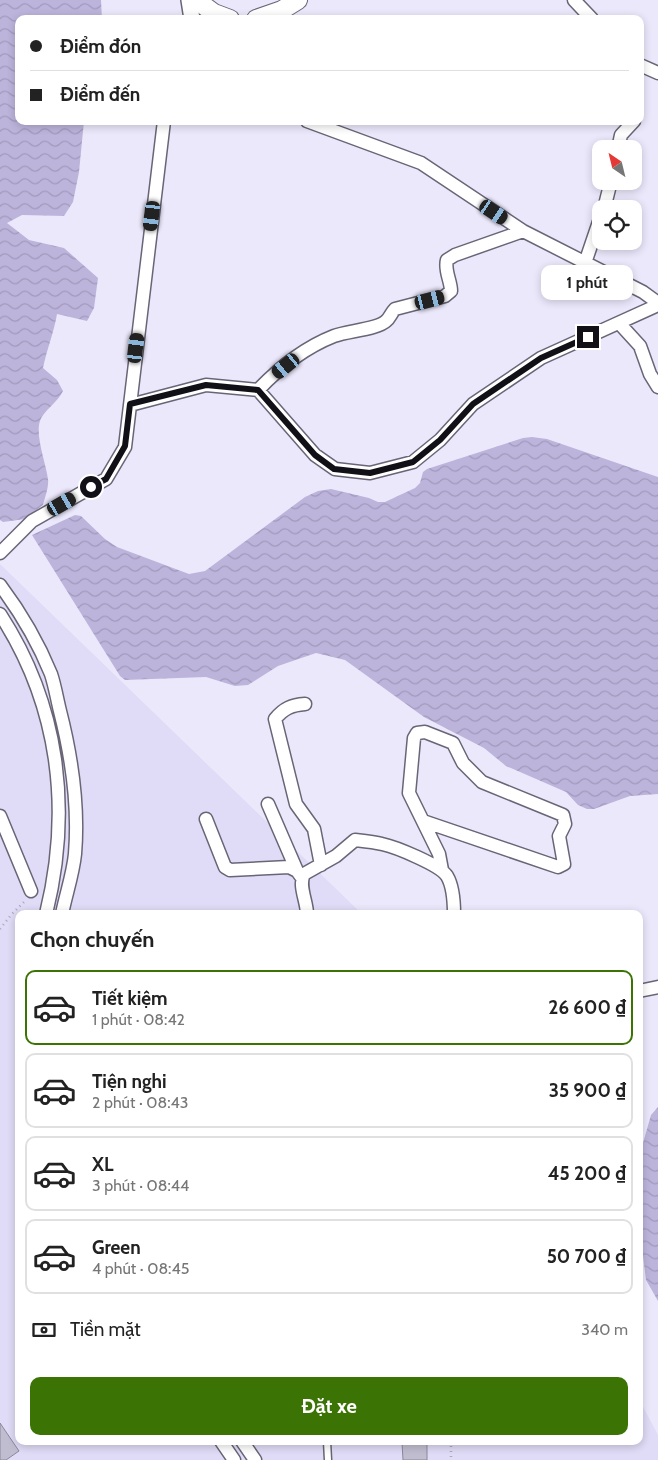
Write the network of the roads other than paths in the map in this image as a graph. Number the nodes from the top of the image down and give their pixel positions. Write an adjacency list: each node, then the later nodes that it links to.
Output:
1 (189, 0): 6 (street)
2 (196, 0): 7 (main road)
3 (298, 0): 5 (main road)
4 (574, 0): 9 (street)
5 (282, 9): 8 (main road)
6 (191, 15)
7 (219, 15)
8 (266, 15)
9 (588, 15)
10 (644, 67): 11 (street)
11 (658, 73)
12 (164, 125): 23 (street)
13 (318, 125): 16 (street)
14 (630, 125): 15 (street)
15 (620, 140)
16 (523, 231): 18 (street); 22 (street)
17 (592, 244): 18 (street)
18 (586, 263): 19 (street)
19 (658, 304): 20 (street)
20 (620, 323): 21 (street); 22 (street)
21 (658, 388)
22 (258, 390): 23 (street)
23 (130, 404): 24 (street)
24 (0, 553)
25 (0, 586): 37 (street)
26 (0, 614): 36 (street)
27 (305, 704): 32 (street)
28 (268, 804): 34 (street)
29 (0, 816): 35 (street)
30 (206, 819): 34 (street)
31 (423, 822): 31 (street); 33 (street)
32 (321, 865): 33 (street); 34 (street)
33 (442, 870): 39 (street)
34 (300, 874): 38 (street)
35 (31, 891)
36 (47, 910)
37 (63, 910)
38 (306, 910)
39 (454, 910)
40 (658, 987): 41 (street)
41 (643, 991)
42 (224, 1445): 45 (street)
43 (245, 1445): 46 (street)
44 (327, 1445): 47 (lane)
45 (234, 1460)
46 (255, 1460)
47 (328, 1460)

